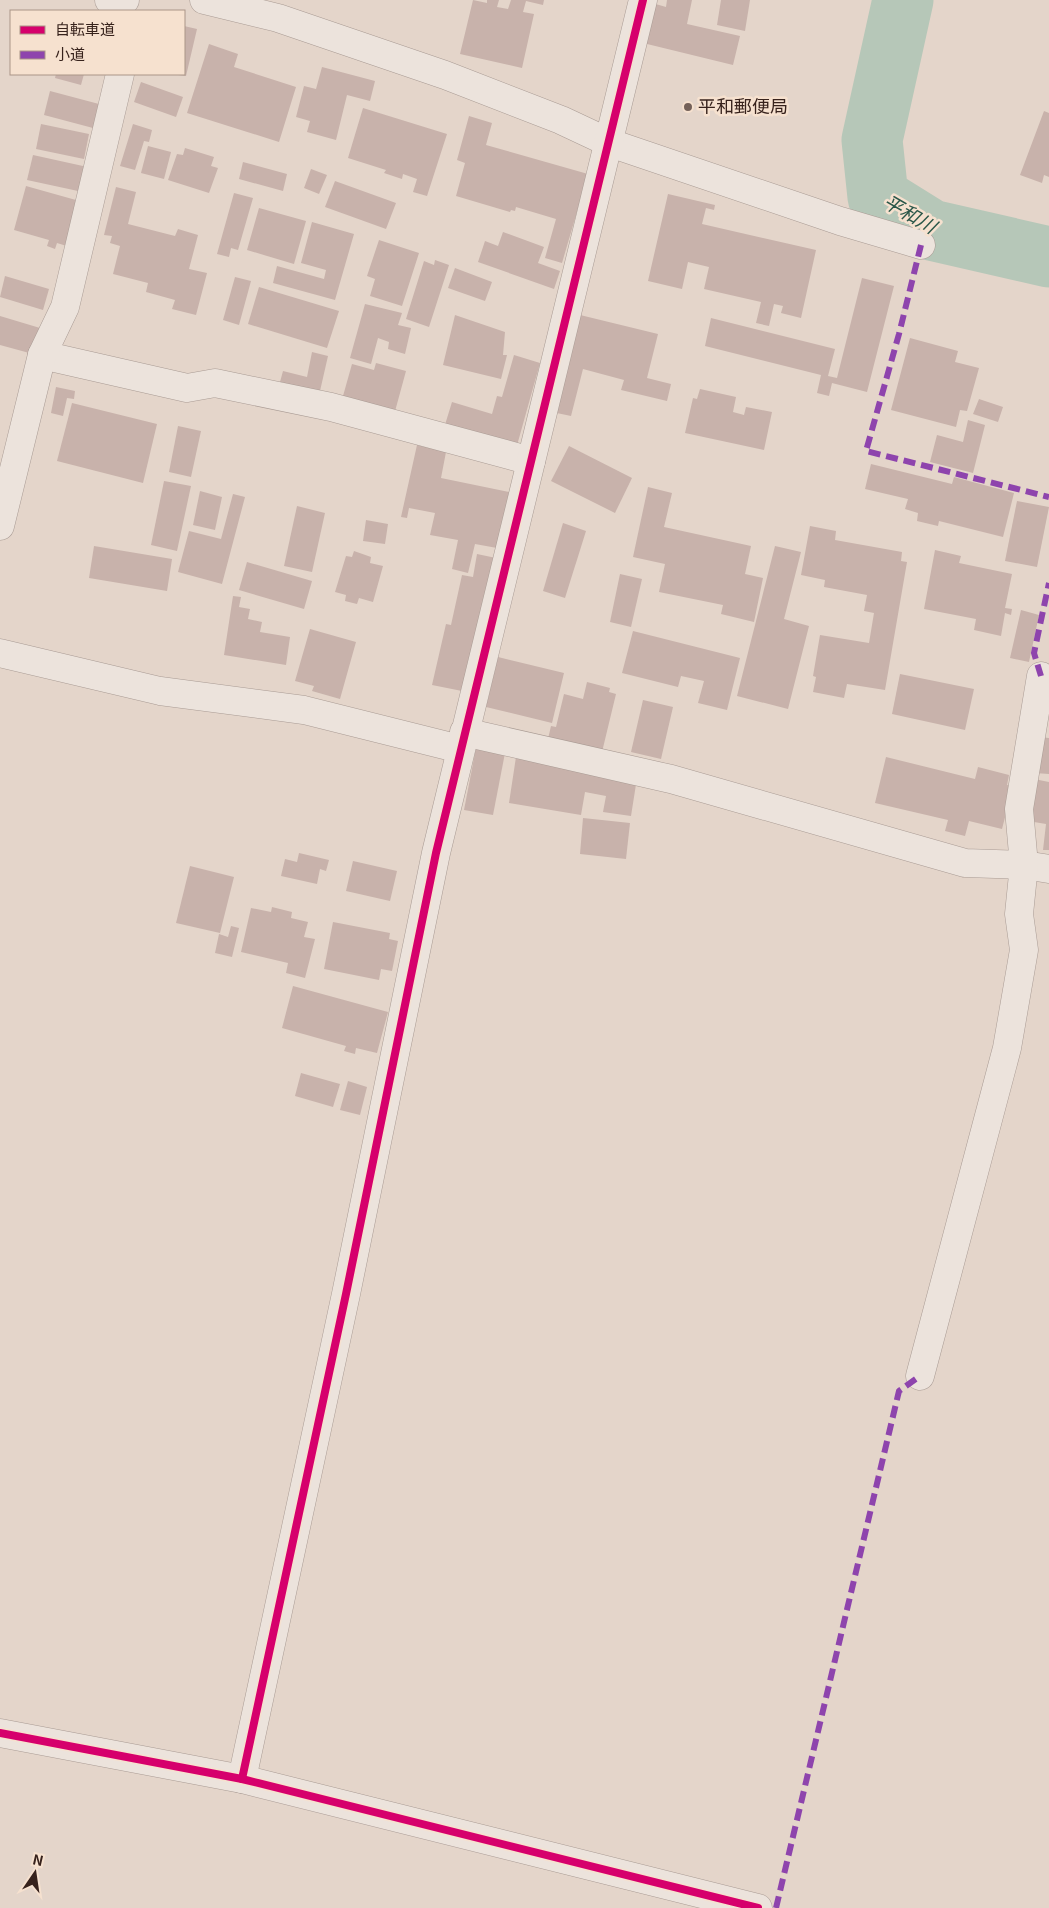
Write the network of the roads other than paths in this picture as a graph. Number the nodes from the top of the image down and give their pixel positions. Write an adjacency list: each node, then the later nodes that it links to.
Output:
1 (204, 0): 4 (street)
2 (643, 0): 4 (street)
3 (120, 75): 6 (street)
4 (610, 143): 5 (street); 7 (street)
5 (920, 245)
6 (42, 355): 7 (street); 8 (street)
7 (531, 461): 11 (street)
8 (0, 526)
9 (0, 653): 11 (street)
10 (1041, 676): 12 (street)
11 (462, 741): 12 (street); 15 (street)
12 (1036, 867): 13 (street)
13 (920, 1376)
14 (0, 1733): 15 (street)
15 (242, 1779): 16 (street)
16 (758, 1908)

